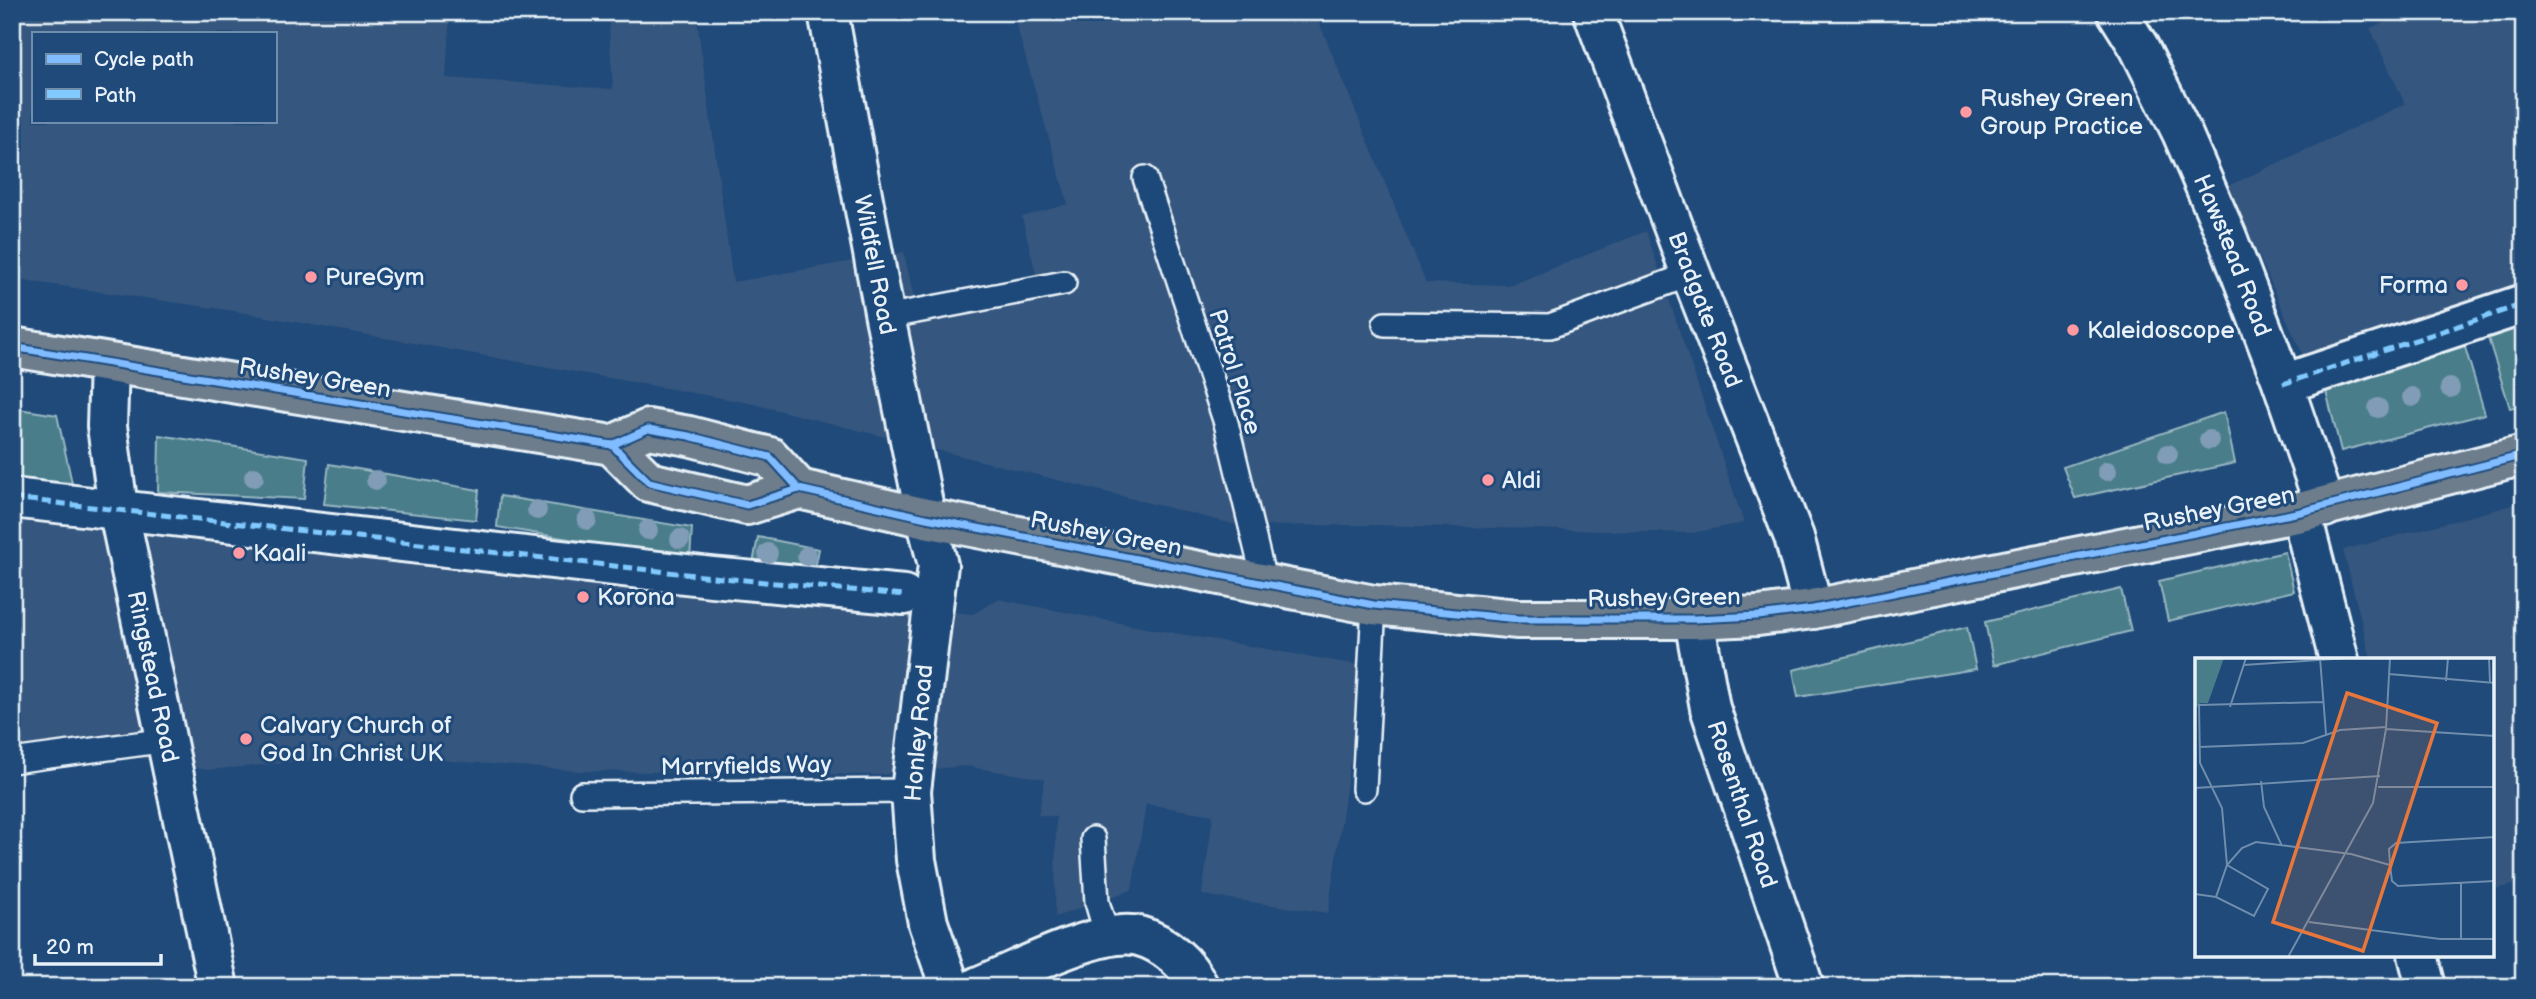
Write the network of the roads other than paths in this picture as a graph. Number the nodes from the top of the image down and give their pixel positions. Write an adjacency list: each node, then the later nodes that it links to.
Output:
1 (828, 12): 8 (street, Wildfell Road)
2 (1593, 12): 5 (street, Bradgate Road)
3 (2117, 12): 12 (street, Hawstead Road)
4 (1145, 178): 20 (lane, Patrol Place)
5 (1690, 274): 9 (lane); 23 (street, Bradgate Road)
6 (1064, 284): 8 (lane)
7 (2524, 304): 12 (street)
8 (885, 317): 19 (street, Wildfell Road)
9 (1385, 324)
10 (12, 347): 11 (highway, Rushey Green)
11 (109, 364): 13 (highway, Rushey Green); 17 (street, Ringstead Road)
12 (2283, 384): 18 (street, Hawstead Road)
13 (612, 445): 15 (highway, Rushey Green); 15 (highway)
14 (2524, 455): 18 (highway, Rushey Green)
15 (799, 489): 19 (highway, Rushey Green)
16 (12, 498): 17 (street)
17 (118, 509): 21 (street); 26 (street, Ringstead Road)
18 (2313, 510): 23 (highway, Rushey Green); 25 (street, Hawstead Road)
19 (926, 518): 20 (highway, Rushey Green); 29 (street, Honley Road)
20 (1265, 584): 22 (highway, Rushey Green)
21 (904, 595)
22 (1374, 605): 24 (highway, Rushey Green); 28 (lane)
23 (1813, 609): 24 (highway, Rushey Green)
24 (1694, 619): 38 (street, Rosenthal Road)
25 (2339, 658)
26 (167, 740): 27 (lane); 34 (street, Ringstead Road)
27 (12, 761)
28 (1364, 789)
29 (911, 791): 30 (lane, Marryfields Way); 35 (street, Honley Road)
30 (583, 794)
31 (1093, 839): 32 (lane)
32 (1107, 936): 36 (street); 37 (street)
33 (2418, 957): 39 (street)
34 (218, 987)
35 (950, 987)
36 (977, 987)
37 (1199, 987)
38 (1804, 987)
39 (2426, 987)

